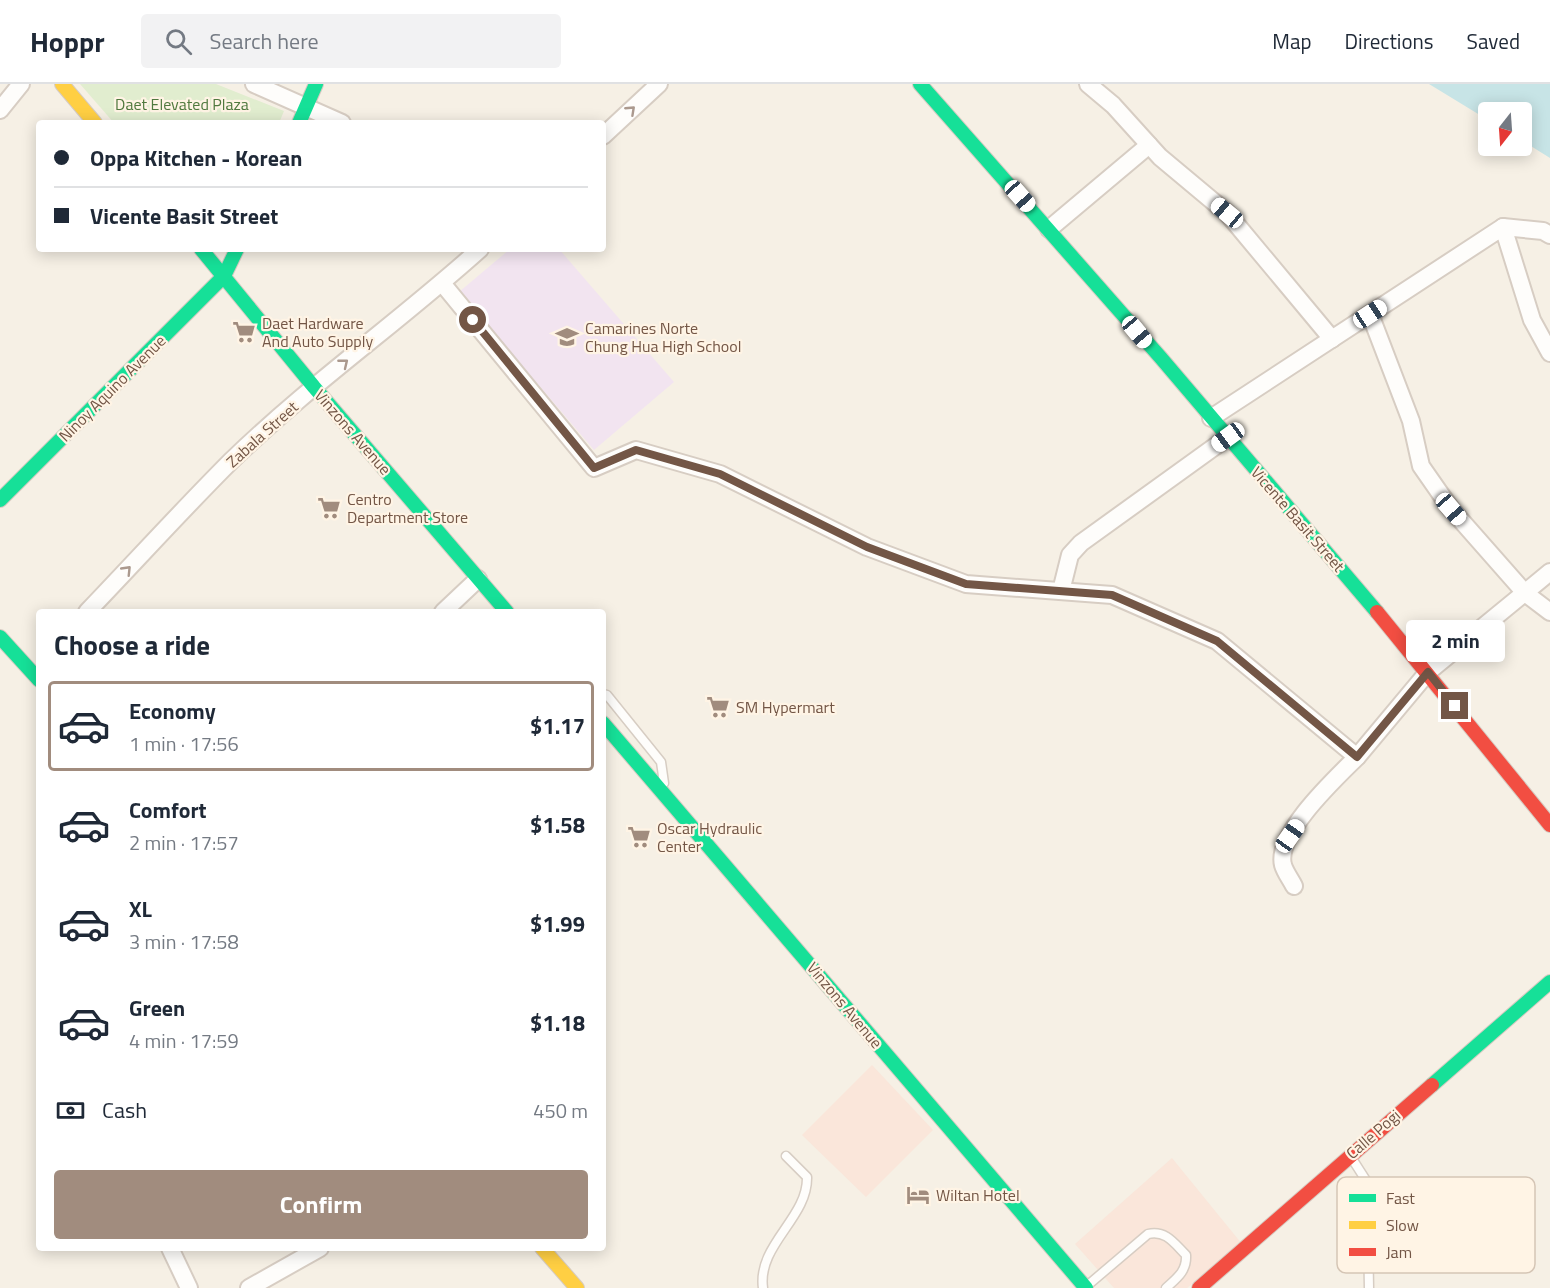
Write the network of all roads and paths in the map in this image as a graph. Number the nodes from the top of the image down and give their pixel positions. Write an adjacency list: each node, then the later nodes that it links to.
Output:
1 (21, 84): 9 (street)
2 (62, 84): 10 (main road)
3 (254, 84): 8 (street)
4 (316, 84): 8 (main road)
5 (659, 84): 13 (street, one-way to 5)
6 (921, 84): 16 (main road, Vicente Basit Street)
7 (1088, 84): 14 (street)
8 (307, 106): 11 (main road); 12 (street)
9 (0, 110)
10 (92, 120)
11 (300, 120)
12 (336, 120)
13 (606, 133)
14 (1149, 145): 16 (street); 24 (street)
15 (1503, 227): 17 (street); 23 (street); 25 (street)
16 (1049, 229): 27 (main road, Vicente Basit Street)
17 (1550, 235)
18 (204, 252): 21 (main road, Vinzons Avenue)
19 (236, 252): 21 (main road, Ninoy Aquino Avenue)
20 (477, 252): 22 (street, Zabala Street)
21 (224, 276): 26 (main road, Vinzons Avenue); 29 (main road, Ninoy Aquino Avenue)
22 (442, 283): 26 (street, Zabala Street, one-way to 22); 32 (street)
23 (1370, 314): 24 (street); 33 (street)
24 (1332, 339): 27 (street)
25 (1550, 353)
26 (314, 387): 31 (main road, Vinzons Avenue); 34 (street, Zabala Street, one-way to 26)
27 (1211, 418): 28 (main road, Vicente Basit Street)
28 (1228, 437): 32 (street); 40 (main road, Vicente Basit Street)
29 (0, 500)
30 (1550, 572): 33 (street)
31 (478, 579): 35 (street); 36 (main road, Vinzons Avenue)
32 (1061, 591): 43 (street)
33 (1525, 593): 37 (street); 40 (street)
34 (90, 609)
35 (446, 609)
36 (504, 609)
37 (1550, 612)
38 (0, 637): 39 (main road)
39 (36, 671)
40 (1428, 672): 43 (street); 45 (main road, Vicente Basit Street)
41 (606, 695): 44 (lane)
42 (606, 726): 44 (main road, Vinzons Avenue)
43 (1357, 757): 46 (street)
44 (666, 796): 59 (main road, Vinzons Avenue)
45 (1550, 825)
46 (1294, 886)
47 (1550, 982): 48 (main road, Calle Pogi)
48 (1349, 1154): 50 (lane); 61 (main road, Calle Pogi)
49 (786, 1156): 58 (lane)
50 (1364, 1177)
51 (171, 1251): 55 (street)
52 (315, 1251): 56 (street)
53 (545, 1251): 57 (main road)
54 (1369, 1273): 62 (lane)
55 (189, 1288)
56 (249, 1288)
57 (577, 1288)
58 (763, 1288)
59 (1086, 1288): 60 (lane)
60 (1166, 1288)
61 (1199, 1288)
62 (1369, 1288)

